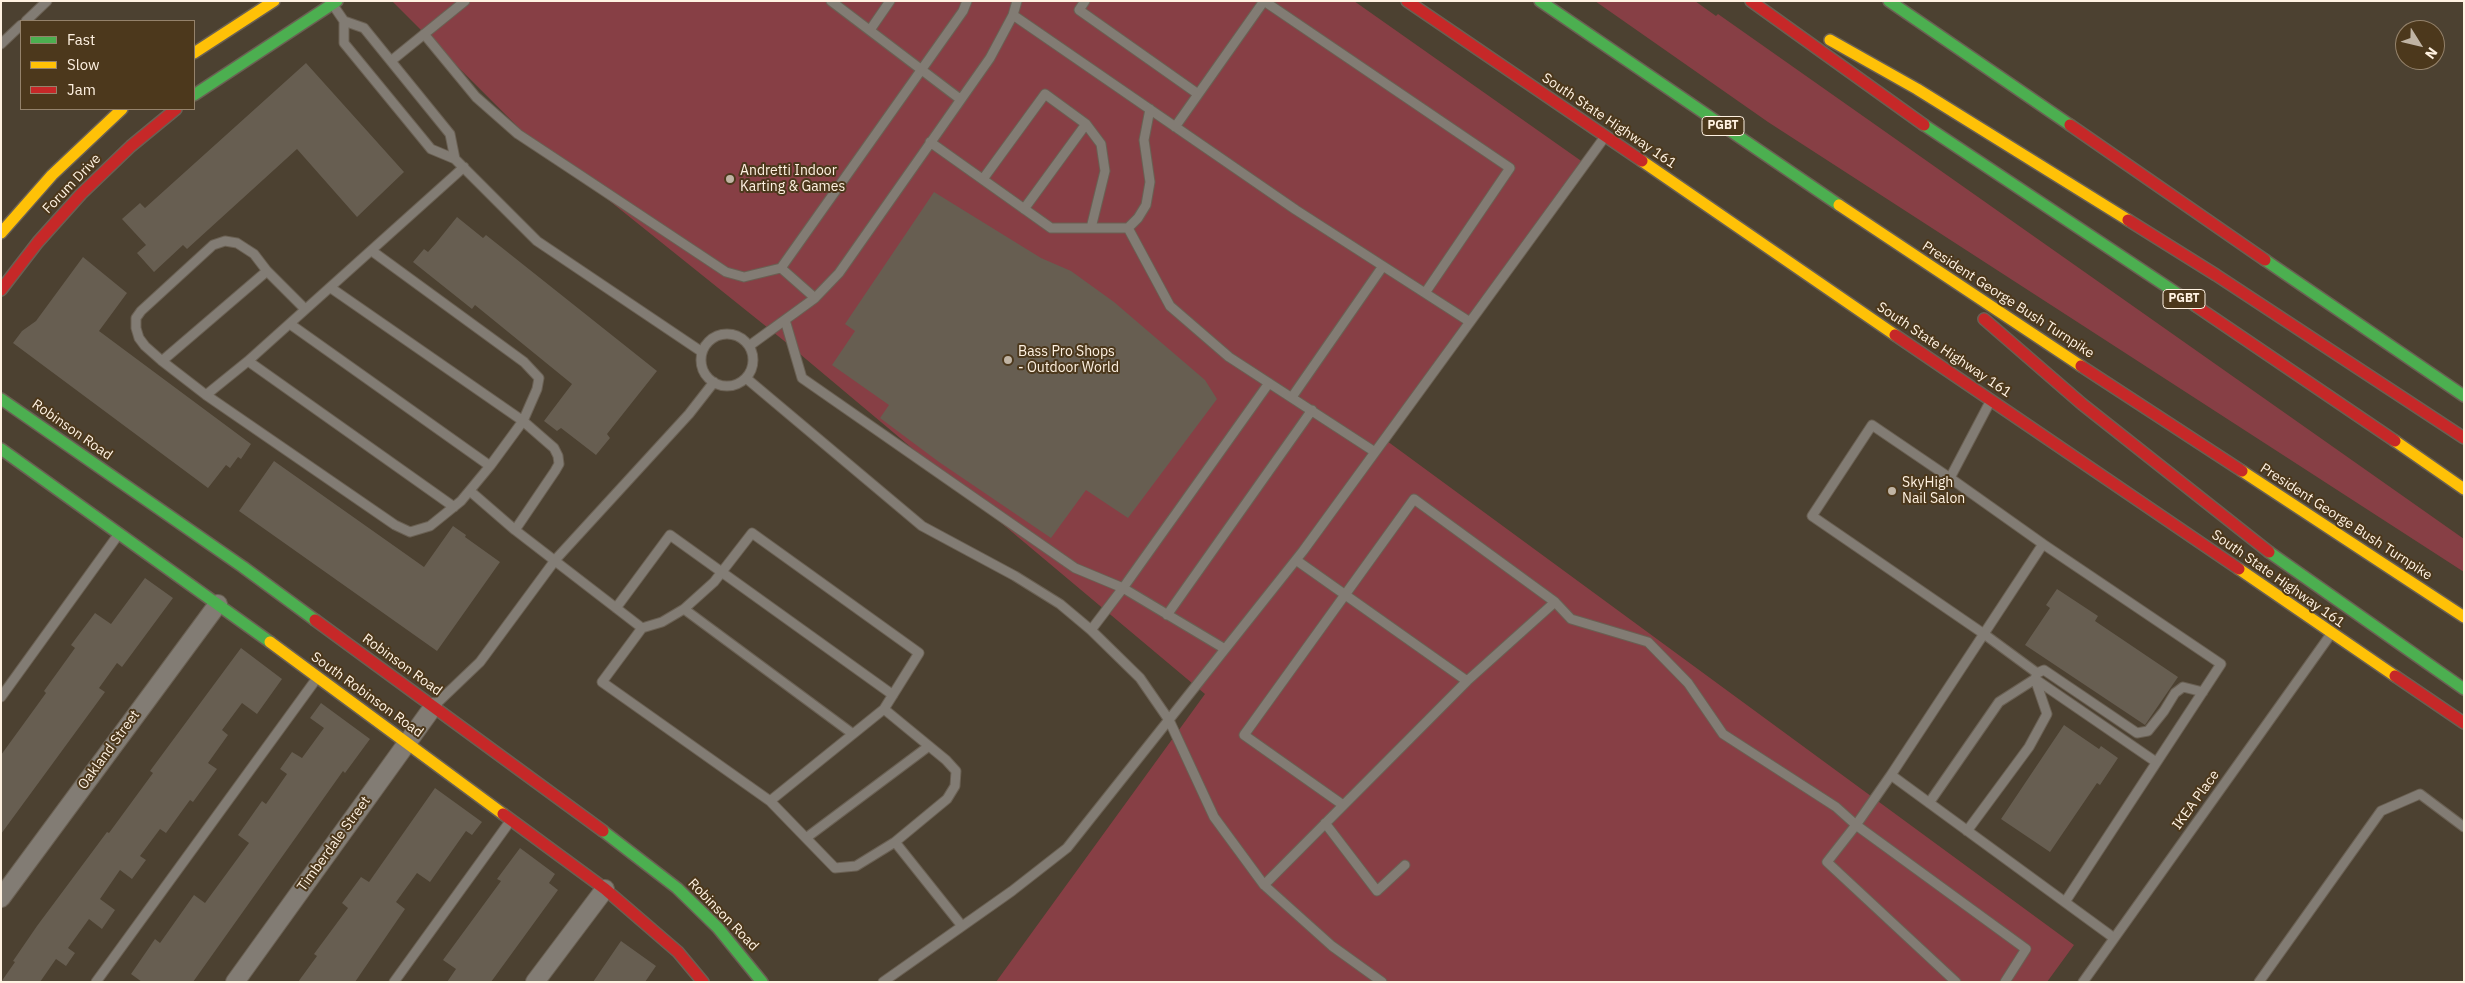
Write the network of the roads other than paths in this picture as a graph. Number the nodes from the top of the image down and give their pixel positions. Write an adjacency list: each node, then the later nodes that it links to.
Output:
1 (47, 1): 17 (lane)
2 (274, 1): 23 (main road)
3 (465, 1): 21 (lane)
4 (831, 1): 20 (lane)
5 (890, 1): 20 (lane)
6 (967, 1): 25 (lane)
7 (1017, 1): 16 (lane)
8 (1085, 1): 27 (lane)
9 (1264, 1): 27 (lane); 50 (lane)
10 (1407, 1): 34 (main road, South State Highway 161)
11 (1540, 1): 44 (main road, President George Bush Turnpike / PGBT)
12 (1751, 1): 75 (main road, PGBT)
13 (1760, 1): 70 (main road)
14 (1889, 1): 64 (main road)
15 (333, 2): 18 (lane); 26 (main road)
16 (1013, 14): 28 (lane); 29 (lane)
17 (27, 20)
18 (344, 21): 24 (lane); 36 (lane)
19 (20, 26): 22 (lane)
20 (870, 30): 25 (lane)
21 (424, 34): 24 (lane); 46 (lane)
22 (1, 44)
23 (195, 52)
24 (391, 61): 36 (lane)
25 (922, 70): 28 (lane); 46 (lane)
26 (195, 94)
27 (1198, 94): 33 (lane)
28 (960, 99): 35 (lane)
29 (1150, 109): 33 (lane); 41 (lane)
30 (121, 110): 42 (main road, Forum Drive)
31 (175, 110): 49 (main road, Forum Drive)
32 (1086, 124): 38 (lane); 39 (lane); 40 (lane)
33 (1175, 127): 45 (lane)
34 (1605, 136): 54 (lane); 67 (main road, South State Highway 161)
35 (930, 142): 38 (lane); 51 (lane)
36 (455, 159): 37 (lane)
37 (464, 167): 43 (lane); 57 (lane)
38 (983, 179): 39 (lane)
39 (1024, 209): 40 (lane)
40 (1091, 228): 41 (lane)
41 (1128, 228): 62 (lane)
42 (1, 233)
43 (372, 251): 48 (lane); 69 (lane)
44 (1906, 251): 91 (main road, President George Bush Turnpike / PGBT); 100 (main road)
45 (1383, 266): 50 (lane); 65 (lane)
46 (781, 268): 51 (lane)
47 (268, 271): 52 (lane); 58 (lane); 58 (lane)
48 (332, 288): 52 (lane); 69 (lane)
49 (1, 290)
50 (1425, 293): 54 (lane)
51 (815, 298): 53 (lane)
52 (305, 309): 55 (lane)
53 (785, 320): 56 (lane); 84 (lane)
54 (1470, 322): 72 (lane)
55 (290, 324): 59 (lane); 73 (lane)
56 (749, 346): 57 (lane); 60 (lane)
57 (702, 352): 61 (lane)
58 (162, 361): 63 (lane)
59 (248, 361): 63 (lane); 77 (lane)
60 (746, 378): 61 (lane); 93 (lane)
61 (714, 382): 81 (lane)
62 (1269, 383): 65 (lane); 84 (lane)
63 (206, 395): 77 (lane)
64 (2464, 396)
65 (1292, 397): 68 (lane)
66 (1, 399): 104 (main road, Robinson Road)
67 (1991, 400): 74 (lane); 95 (main road, South State Highway 161)
68 (1312, 410): 72 (lane); 90 (lane)
69 (523, 421): 73 (lane); 78 (lane)
70 (2464, 438)
71 (1, 449): 79 (main road, South Robinson Road)
72 (1375, 452): 82 (lane)
73 (490, 466): 76 (lane)
74 (1950, 478): 80 (lane); 94 (lane)
75 (2464, 489)
76 (470, 491): 77 (lane); 78 (lane)
77 (454, 506)
78 (515, 530): 81 (lane)
79 (120, 533): 87 (main road, South Robinson Road); 103 (lane)
80 (2042, 544): 94 (lane); 101 (lane)
81 (556, 559): 88 (lane); 104 (lane)
82 (1296, 560): 85 (lane); 96 (lane)
83 (722, 571): 88 (lane); 89 (lane); 102 (lane); 102 (lane)
84 (1123, 588): 90 (lane); 93 (lane)
85 (1344, 594): 86 (lane); 99 (lane); 115 (lane)
86 (1555, 602): 99 (lane); 118 (lane)
87 (218, 604): 98 (main road, South Robinson Road); 126 (street, Oakland Street)
88 (616, 608): 92 (lane)
89 (684, 609): 92 (lane); 108 (lane)
90 (1168, 615): 96 (lane)
91 (2464, 617)
92 (642, 628): 113 (lane)
93 (1091, 630): 106 (lane)
94 (1984, 634): 97 (lane); 112 (lane)
95 (2331, 634): 107 (main road, South State Highway 161); 129 (lane, IKEA Place)
96 (1225, 649): 106 (lane)
97 (2036, 676): 101 (lane); 111 (lane); 114 (lane); 120 (lane)
98 (317, 677): 109 (main road, South Robinson Road); 131 (lane)
99 (1467, 680): 115 (lane)
100 (2464, 689)
101 (2203, 692): 111 (lane)
102 (893, 695): 105 (lane)
103 (1, 697)
104 (434, 707): 109 (street, Timberdale Street); 135 (main road, Robinson Road)
105 (884, 709): 108 (lane); 110 (lane)
106 (1169, 720): 124 (lane); 128 (lane)
107 (2464, 723)
108 (853, 734): 113 (lane)
109 (407, 743): 116 (main road, South Robinson Road); 132 (street, Timberdale Street)
110 (929, 746): 121 (lane); 122 (lane)
111 (2156, 762): 127 (lane)
112 (1891, 775): 114 (lane); 118 (lane)
113 (770, 801): 121 (lane)
114 (1929, 803): 120 (lane)
115 (1343, 806): 117 (lane)
116 (511, 820): 125 (main road, South Robinson Road); 133 (lane)
117 (1325, 824): 123 (lane); 124 (lane)
118 (1856, 825): 138 (lane); 139 (lane)
119 (2464, 827): 141 (lane)
120 (1967, 831): 127 (lane)
121 (806, 838): 122 (lane)
122 (896, 842): 128 (lane)
123 (1405, 865)
124 (1264, 885): 137 (lane)
125 (605, 889): 130 (main road, South Robinson Road); 134 (street)
126 (1, 898)
127 (2065, 902): 129 (lane)
128 (962, 926): 136 (lane)
129 (2114, 938): 140 (lane, IKEA Place)
130 (700, 981)
131 (96, 982)
132 (235, 982)
133 (394, 982)
134 (535, 982)
135 (762, 982)
136 (883, 982)
137 (1382, 982)
138 (1956, 982)
139 (2005, 982)
140 (2083, 982)
141 (2259, 982)

